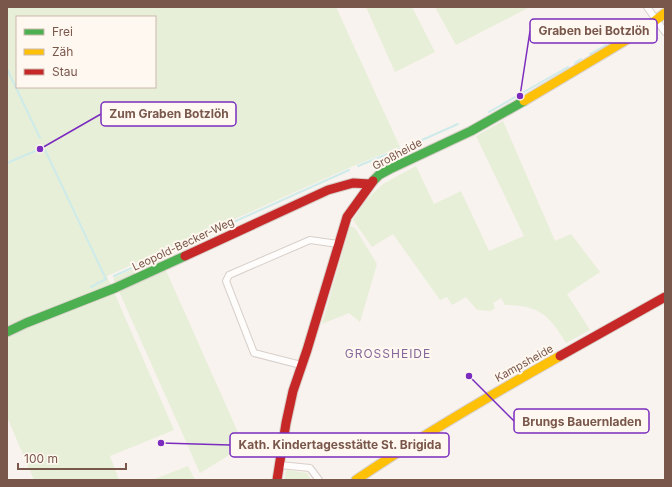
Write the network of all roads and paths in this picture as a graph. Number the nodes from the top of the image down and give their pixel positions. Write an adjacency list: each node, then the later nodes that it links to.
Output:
1 (647, 7): 3 (street)
2 (665, 13): 3 (street, Großheide)
3 (656, 20): 4 (street); 5 (street, Großheide)
4 (665, 32)
5 (370, 184): 6 (street, Großheide); 8 (street, Leopold-Becker-Weg)
6 (338, 244): 9 (street, Großheide); 9 (street)
7 (665, 297): 13 (street, Kampsheide)
8 (7, 332)
9 (301, 365): 10 (street, Großheide)
10 (280, 465): 11 (street, Großheide); 12 (street)
11 (277, 480)
12 (319, 480)
13 (356, 480)

